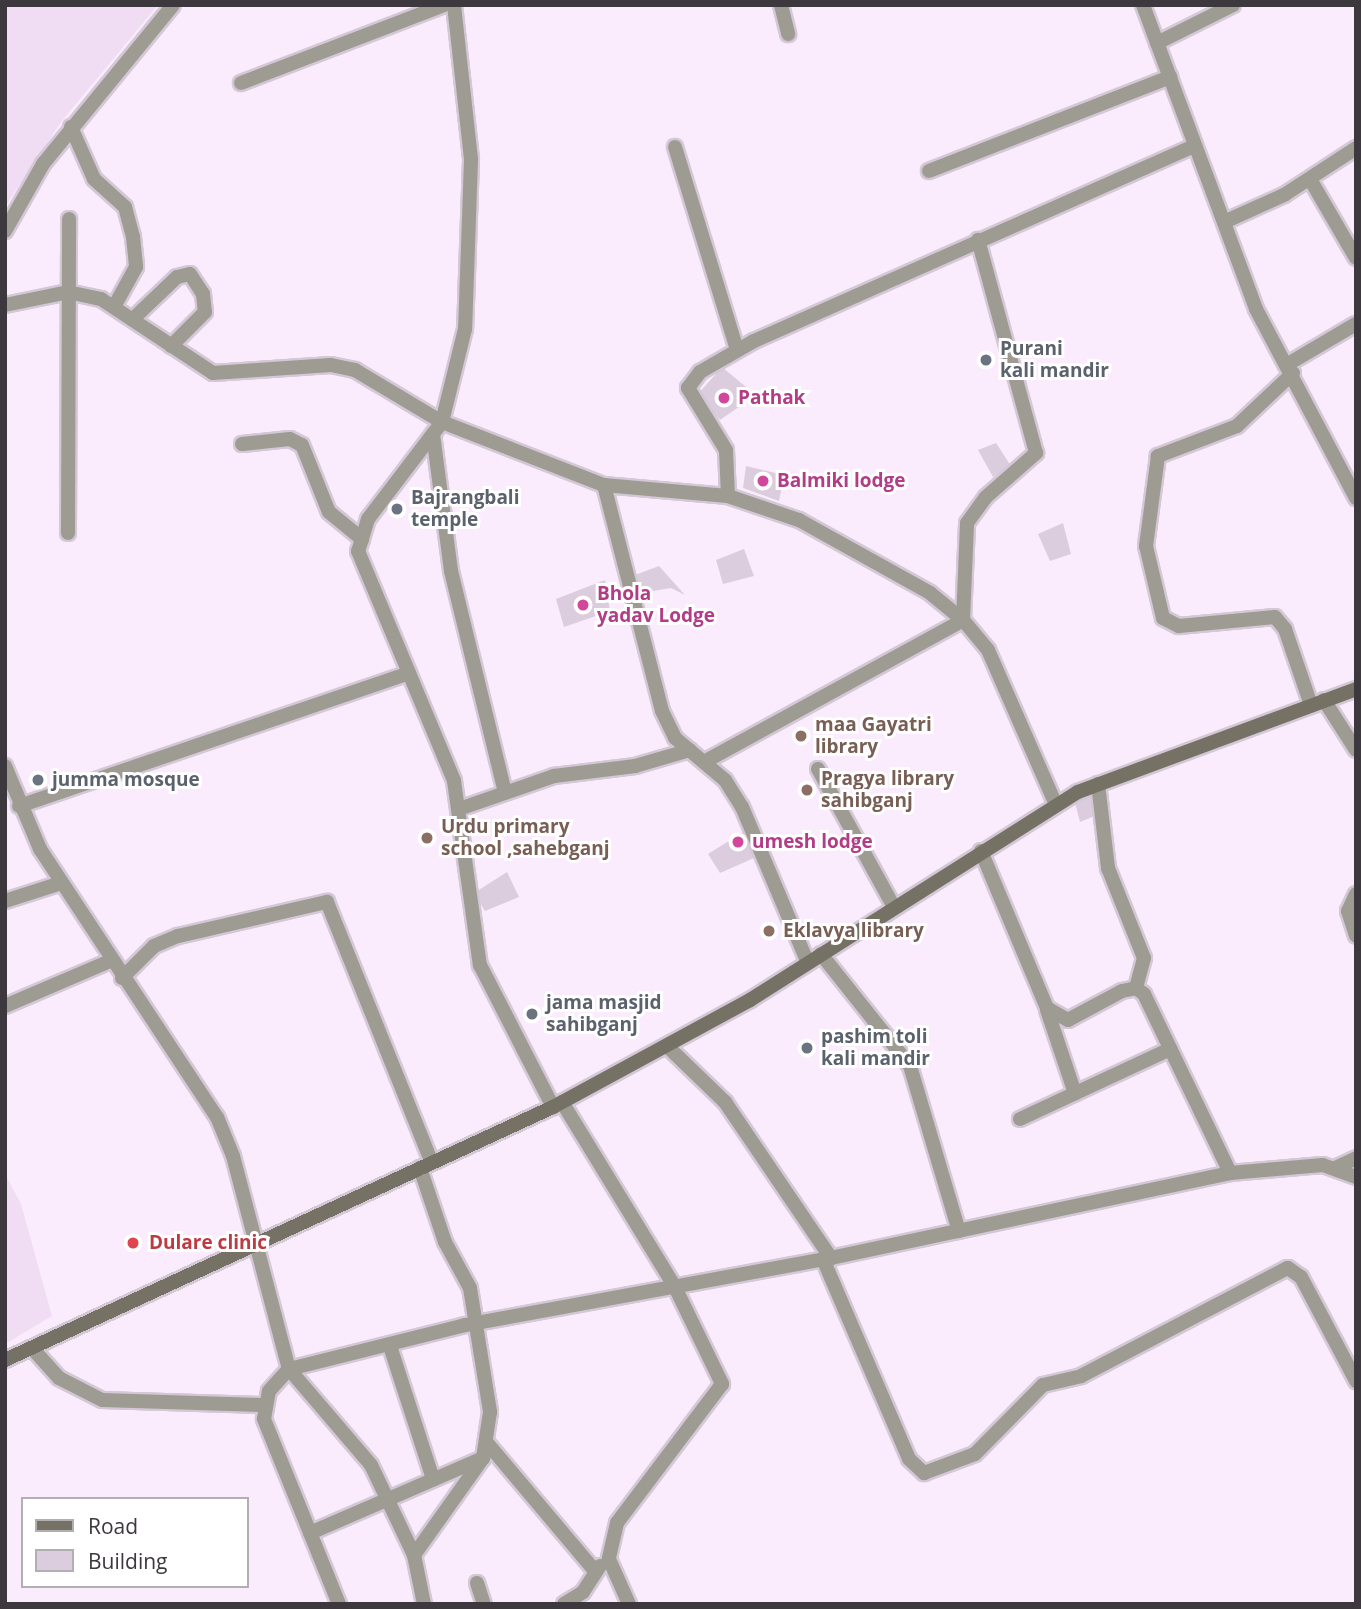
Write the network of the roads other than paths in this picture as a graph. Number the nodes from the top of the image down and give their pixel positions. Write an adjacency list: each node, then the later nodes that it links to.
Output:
1 (173, 5): 11 (street)
2 (444, 5): 10 (street)
3 (454, 5): 30 (street)
4 (781, 5): 7 (street)
5 (1143, 5): 8 (street)
6 (1233, 5): 8 (street)
7 (788, 34)
8 (1157, 43): 9 (street)
9 (1170, 77): 12 (street); 15 (street)
10 (241, 83)
11 (71, 127): 19 (street); 24 (street)
12 (1195, 146): 18 (street); 20 (street)
13 (675, 147): 28 (street)
14 (1356, 148): 16 (street)
15 (929, 171)
16 (1310, 180): 18 (street); 21 (street)
17 (69, 219): 22 (street)
18 (1224, 222): 29 (street)
19 (5, 231)
20 (978, 240): 28 (street); 38 (street)
21 (1356, 258)
22 (68, 292): 23 (street); 24 (street); 36 (street)
23 (5, 305)
24 (115, 305): 25 (street)
25 (135, 317): 27 (street); 27 (street)
26 (1356, 324): 29 (street)
27 (171, 346): 30 (street)
28 (737, 350): 34 (street)
29 (1291, 369): 35 (street); 41 (street)
30 (442, 422): 31 (street); 33 (street)
31 (433, 434): 37 (street); 48 (street)
32 (242, 444): 37 (street)
33 (604, 485): 34 (street); 42 (street)
34 (728, 496): 38 (street)
35 (1356, 498)
36 (68, 534)
37 (362, 539): 39 (street)
38 (963, 620): 44 (street); 49 (street)
39 (409, 673): 50 (street); 51 (street)
40 (1356, 690): 41 (main road)
41 (1318, 703): 43 (street); 47 (main road)
42 (690, 750): 44 (street); 48 (street)
43 (1356, 750)
44 (704, 762): 60 (street)
45 (5, 766): 50 (street)
46 (818, 769): 56 (street)
47 (1098, 784): 49 (main road); 62 (street)
48 (505, 793): 51 (street)
49 (1056, 805): 52 (main road)
50 (19, 806): 53 (street)
51 (459, 809): 68 (street)
52 (981, 851): 56 (main road); 64 (street)
53 (61, 883): 55 (street); 59 (street)
54 (1356, 894): 57 (street)
55 (5, 901)
56 (894, 907): 58 (main road)
57 (1356, 936)
58 (821, 954): 60 (main road); 75 (street)
59 (110, 961): 61 (street); 63 (street)
60 (808, 963): 65 (main road)
61 (122, 978): 71 (street); 76 (street)
62 (1136, 988): 64 (street); 66 (street)
63 (5, 1006)
64 (1047, 1008): 67 (street)
65 (667, 1046): 68 (main road); 77 (street)
66 (1170, 1049): 67 (street); 73 (street)
67 (1075, 1093): 69 (street)
68 (558, 1105): 71 (main road); 78 (street)
69 (1020, 1119)
70 (1356, 1158): 72 (street)
71 (426, 1166): 76 (main road); 79 (street)
72 (1335, 1168): 73 (street); 74 (street)
73 (1230, 1173): 75 (street)
74 (1356, 1177)
75 (959, 1231): 77 (street)
76 (254, 1245): 81 (main road); 83 (street)
77 (827, 1259): 78 (street); 84 (street)
78 (675, 1287): 79 (street); 91 (street)
79 (479, 1323): 80 (street); 86 (street)
80 (390, 1346): 83 (street); 87 (street)
81 (32, 1348): 82 (main road); 85 (street)
82 (5, 1360)
83 (289, 1369): 85 (street); 88 (street)
84 (1356, 1381)
85 (261, 1405): 89 (street)
86 (486, 1451): 87 (street); 90 (street); 92 (street)
87 (433, 1479): 88 (street)
88 (384, 1500): 89 (street); 90 (street)
89 (310, 1532): 94 (street)
90 (414, 1555): 95 (street)
91 (609, 1559): 92 (street); 98 (street)
92 (595, 1570): 97 (street)
93 (477, 1583): 96 (street)
94 (339, 1604)
95 (424, 1604)
96 (484, 1604)
97 (564, 1604)
98 (629, 1604)

